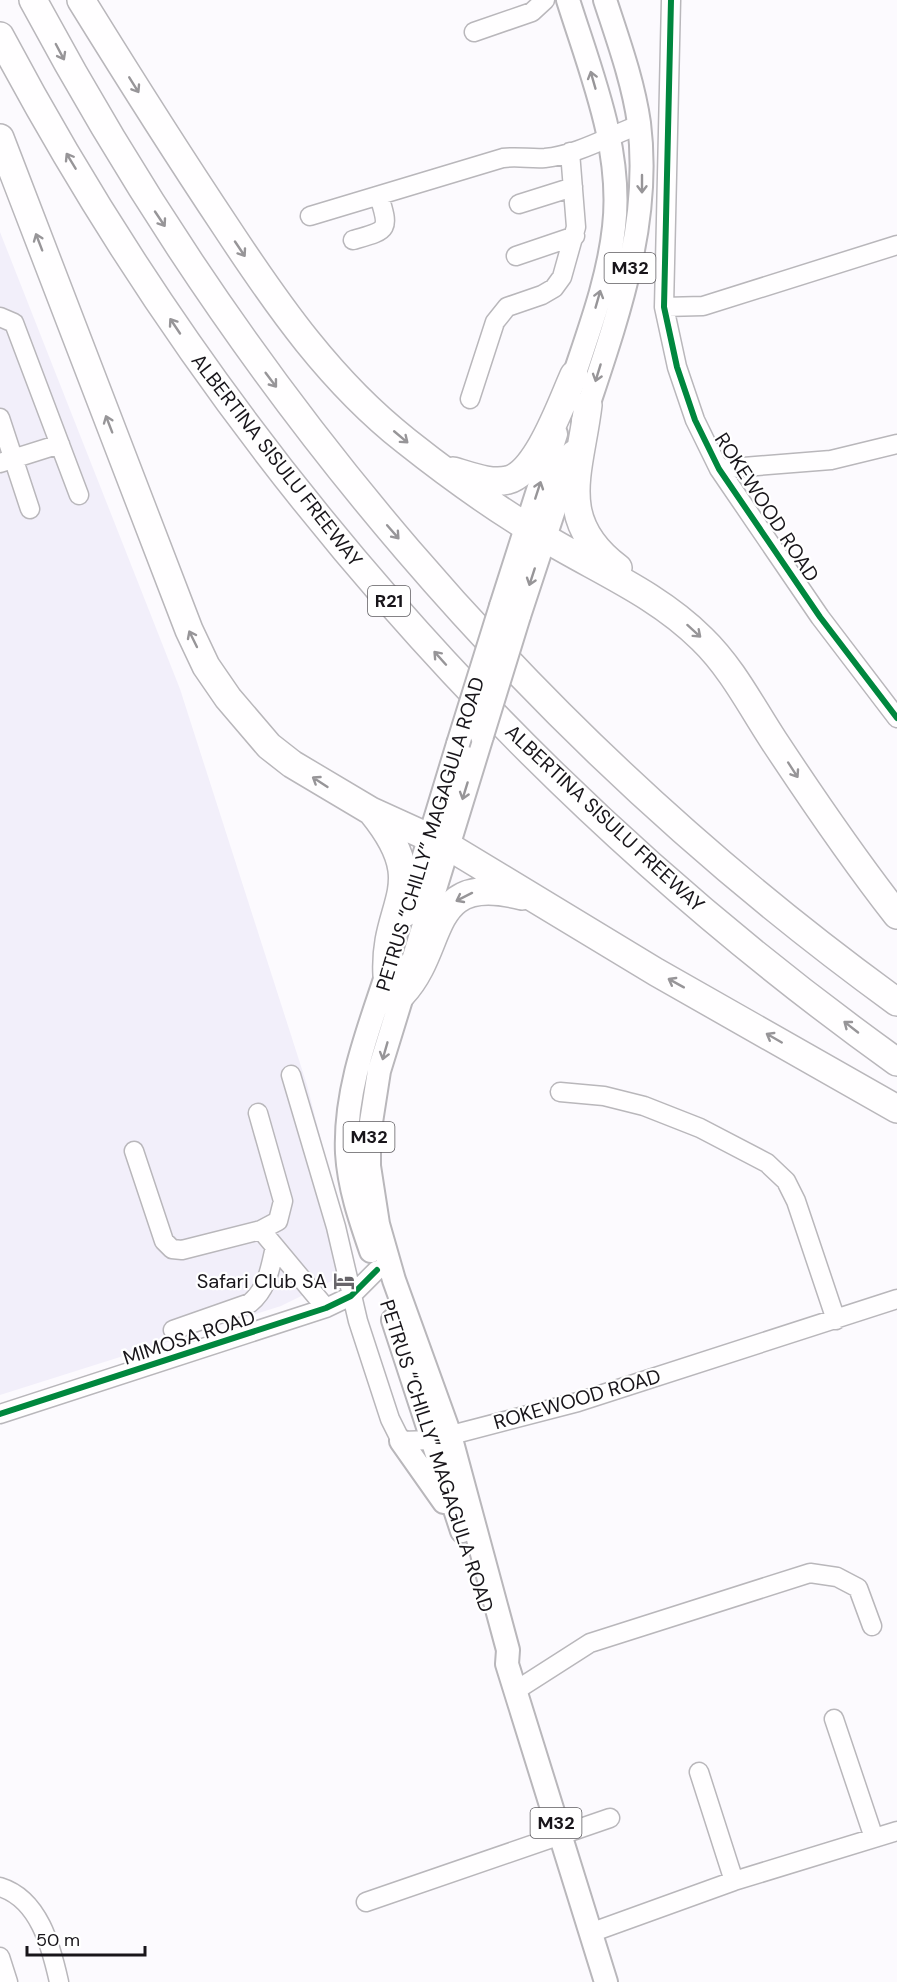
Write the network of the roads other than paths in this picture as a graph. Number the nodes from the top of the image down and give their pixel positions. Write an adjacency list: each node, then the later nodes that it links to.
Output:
1 (33, 0): 43 (highway, R21, one-way to 43)
2 (81, 0): 30 (highway, one-way to 30)
3 (545, 0): 7 (street)
4 (568, 0): 10 (main road, PETRUS “CHILLY” MAGAGULA ROAD / M32, one-way to 4)
5 (605, 0): 9 (main road, PETRUS “CHILLY” MAGAGULA ROAD / M32)
6 (671, 0): 21 (street, ROKEWOOD ROAD)
7 (474, 32)
8 (0, 36): 44 (highway, ALBERTINA SISULU FREEWAY / R21, one-way to 8)
9 (639, 125): 10 (street); 25 (main road, PETRUS “CHILLY” MAGAGULA ROAD / M32, one-way to 25)
10 (609, 136): 12 (street); 23 (main road, PETRUS “CHILLY” MAGAGULA ROAD / M32, one-way to 10)
11 (0, 138): 38 (highway, one-way to 11)
12 (570, 152): 13 (street); 14 (street)
13 (573, 187): 15 (street); 17 (street)
14 (379, 196): 16 (street); 18 (street)
15 (519, 204)
16 (310, 216)
17 (575, 236): 20 (street); 24 (street)
18 (353, 240)
19 (897, 245): 21 (street)
20 (516, 256)
21 (664, 307): 31 (street, ROKEWOOD ROAD)
22 (0, 317): 27 (street)
23 (574, 375): 30 (highway); 34 (main road, PETRUS “CHILLY” MAGAGULA ROAD / M32, one-way to 23)
24 (470, 399)
25 (588, 405): 34 (main road, PETRUS “CHILLY” MAGAGULA ROAD / M32); 35 (highway)
26 (0, 417): 29 (street)
27 (60, 444): 29 (street); 32 (street)
28 (897, 444): 31 (street)
29 (7, 461): 33 (street)
30 (441, 467): 34 (highway)
31 (719, 469): 37 (street, ROKEWOOD ROAD)
32 (79, 495)
33 (30, 509)
34 (536, 532): 35 (highway); 36 (main road, PETRUS “CHILLY” MAGAGULA ROAD / M32)
35 (648, 596): 41 (highway, one-way to 41)
36 (510, 611): 39 (main road, PETRUS “CHILLY” MAGAGULA ROAD / M32, one-way to 39, bridge); 39 (main road, PETRUS “CHILLY” MAGAGULA ROAD / M32, bridge)
37 (897, 718)
38 (371, 811): 39 (highway); 42 (highway)
39 (439, 841): 40 (highway); 42 (main road, PETRUS “CHILLY” MAGAGULA ROAD / M32)
40 (540, 901): 42 (highway, one-way to 42); 47 (highway, one-way to 40)
41 (897, 915)
42 (394, 985): 52 (main road, PETRUS “CHILLY” MAGAGULA ROAD / M32); 59 (main road, PETRUS “CHILLY” MAGAGULA ROAD / M32, one-way to 59)
43 (897, 1002)
44 (897, 1062)
45 (291, 1075): 53 (street)
46 (560, 1092): 56 (street)
47 (897, 1109)
48 (258, 1113): 50 (street)
49 (134, 1151): 50 (street)
50 (261, 1230): 51 (street)
51 (275, 1247): 55 (street); 57 (street)
52 (377, 1270): 53 (street, MIMOSA ROAD); 59 (main road, PETRUS “CHILLY” MAGAGULA ROAD / M32)
53 (351, 1296): 55 (street, MIMOSA ROAD); 60 (street)
54 (897, 1299): 56 (street, ROKEWOOD ROAD)
55 (326, 1308): 58 (street, MIMOSA ROAD)
56 (836, 1320): 59 (street, ROKEWOOD ROAD)
57 (173, 1330)
58 (0, 1414)
59 (441, 1438): 60 (street, ROKEWOOD ROAD); 61 (main road, PETRUS “CHILLY” MAGAGULA ROAD / M32); 63 (main road, PETRUS “CHILLY” MAGAGULA ROAD / M32)
60 (401, 1441): 61 (main road)
61 (471, 1554): 63 (main road, PETRUS “CHILLY” MAGAGULA ROAD / M32)
62 (872, 1626): 64 (street)
63 (507, 1664): 64 (main road, PETRUS “CHILLY” MAGAGULA ROAD / M32)
64 (515, 1690): 69 (main road, PETRUS “CHILLY” MAGAGULA ROAD / M32)
65 (834, 1719): 70 (street)
66 (699, 1772): 71 (street)
67 (610, 1818): 69 (street)
68 (897, 1831): 70 (street)
69 (560, 1834): 73 (street); 74 (main road, PETRUS “CHILLY” MAGAGULA ROAD / M32)
70 (874, 1838): 71 (street)
71 (734, 1881): 74 (street)
72 (0, 1887): 77 (street)
73 (366, 1902)
74 (590, 1933): 78 (main road, PETRUS “CHILLY” MAGAGULA ROAD / M32)
75 (0, 1957): 76 (street)
76 (8, 1982)
77 (59, 1982)
78 (606, 1982)

